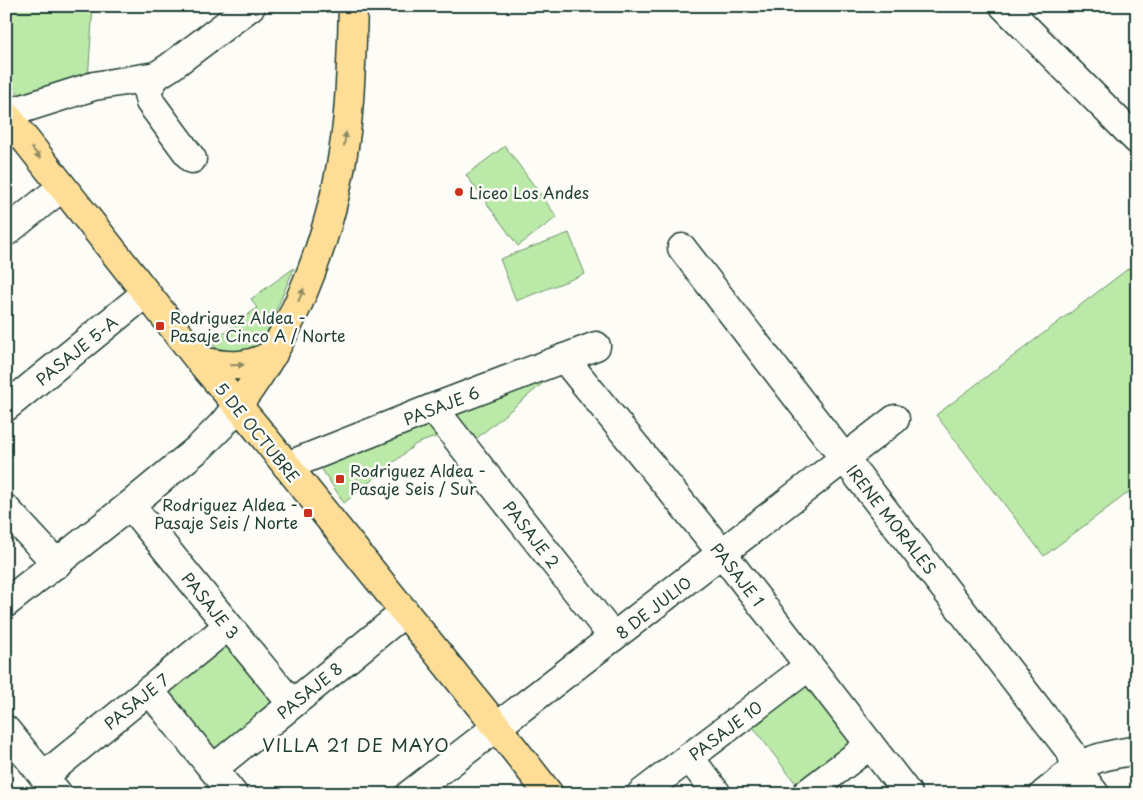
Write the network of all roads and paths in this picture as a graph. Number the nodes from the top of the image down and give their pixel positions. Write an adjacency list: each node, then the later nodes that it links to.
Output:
1 (251, 6): 4 (street)
2 (353, 6): 13 (main road, one-way to 2)
3 (1004, 6): 6 (street)
4 (156, 76): 5 (street); 7 (street)
5 (6, 114): 8 (main road, 5 DE OCTUBRE, one-way to 8)
6 (1137, 140)
7 (192, 159)
8 (62, 187): 9 (street); 11 (main road, 5 DE OCTUBRE)
9 (6, 232)
10 (682, 248): 20 (street, IRENE MORALES)
11 (146, 293): 15 (main road, 5 DE OCTUBRE); 17 (street, PASAJE 5-A)
12 (596, 346): 14 (street, PASAJE 6)
13 (273, 354): 15 (main road, one-way to 13); 16 (main road)
14 (564, 358): 18 (street, PASAJE 6); 24 (street, PASAJE 1)
15 (199, 360): 16 (main road, 5 DE OCTUBRE)
16 (238, 405): 21 (main road, 5 DE OCTUBRE); 22 (street)
17 (6, 407)
18 (433, 408): 21 (street, PASAJE 6); 29 (street, PASAJE 2)
19 (895, 419): 20 (street, 8 DE JULIO)
20 (844, 458): 24 (street, 8 DE JULIO); 39 (street, IRENE MORALES)
21 (287, 466): 27 (main road, 5 DE OCTUBRE)
22 (130, 506): 25 (street); 28 (street, PASAJE 3)
23 (6, 509): 25 (street)
24 (722, 553): 29 (street, 8 DE JULIO); 30 (street, PASAJE 1)
25 (57, 564): 26 (street)
26 (6, 603)
27 (404, 612): 32 (street, PASAJE 8); 33 (main road, 5 DE OCTUBRE)
28 (228, 626): 31 (street, PASAJE 7); 32 (street, PASAJE 3)
29 (613, 637): 33 (street, 8 DE JULIO)
30 (809, 666): 35 (street, PASAJE 1); 37 (street, PASAJE 10)
31 (149, 690): 38 (street); 40 (street, PASAJE 7)
32 (292, 704): 38 (street, PASAJE 8)
33 (497, 727): 42 (street, 8 DE JULIO); 43 (main road, 5 DE OCTUBRE)
34 (6, 730): 40 (street)
35 (870, 745): 46 (street); 47 (street, PASAJE 1)
36 (1137, 750): 39 (street)
37 (689, 757): 44 (street, PASAJE 10); 45 (street)
38 (213, 768): 41 (street)
39 (1076, 769): 48 (street); 49 (street, IRENE MORALES)
40 (51, 785)
41 (233, 794)
42 (410, 794)
43 (549, 794)
44 (641, 794)
45 (717, 794)
46 (806, 794)
47 (908, 794)
48 (1044, 794)
49 (1095, 794)

